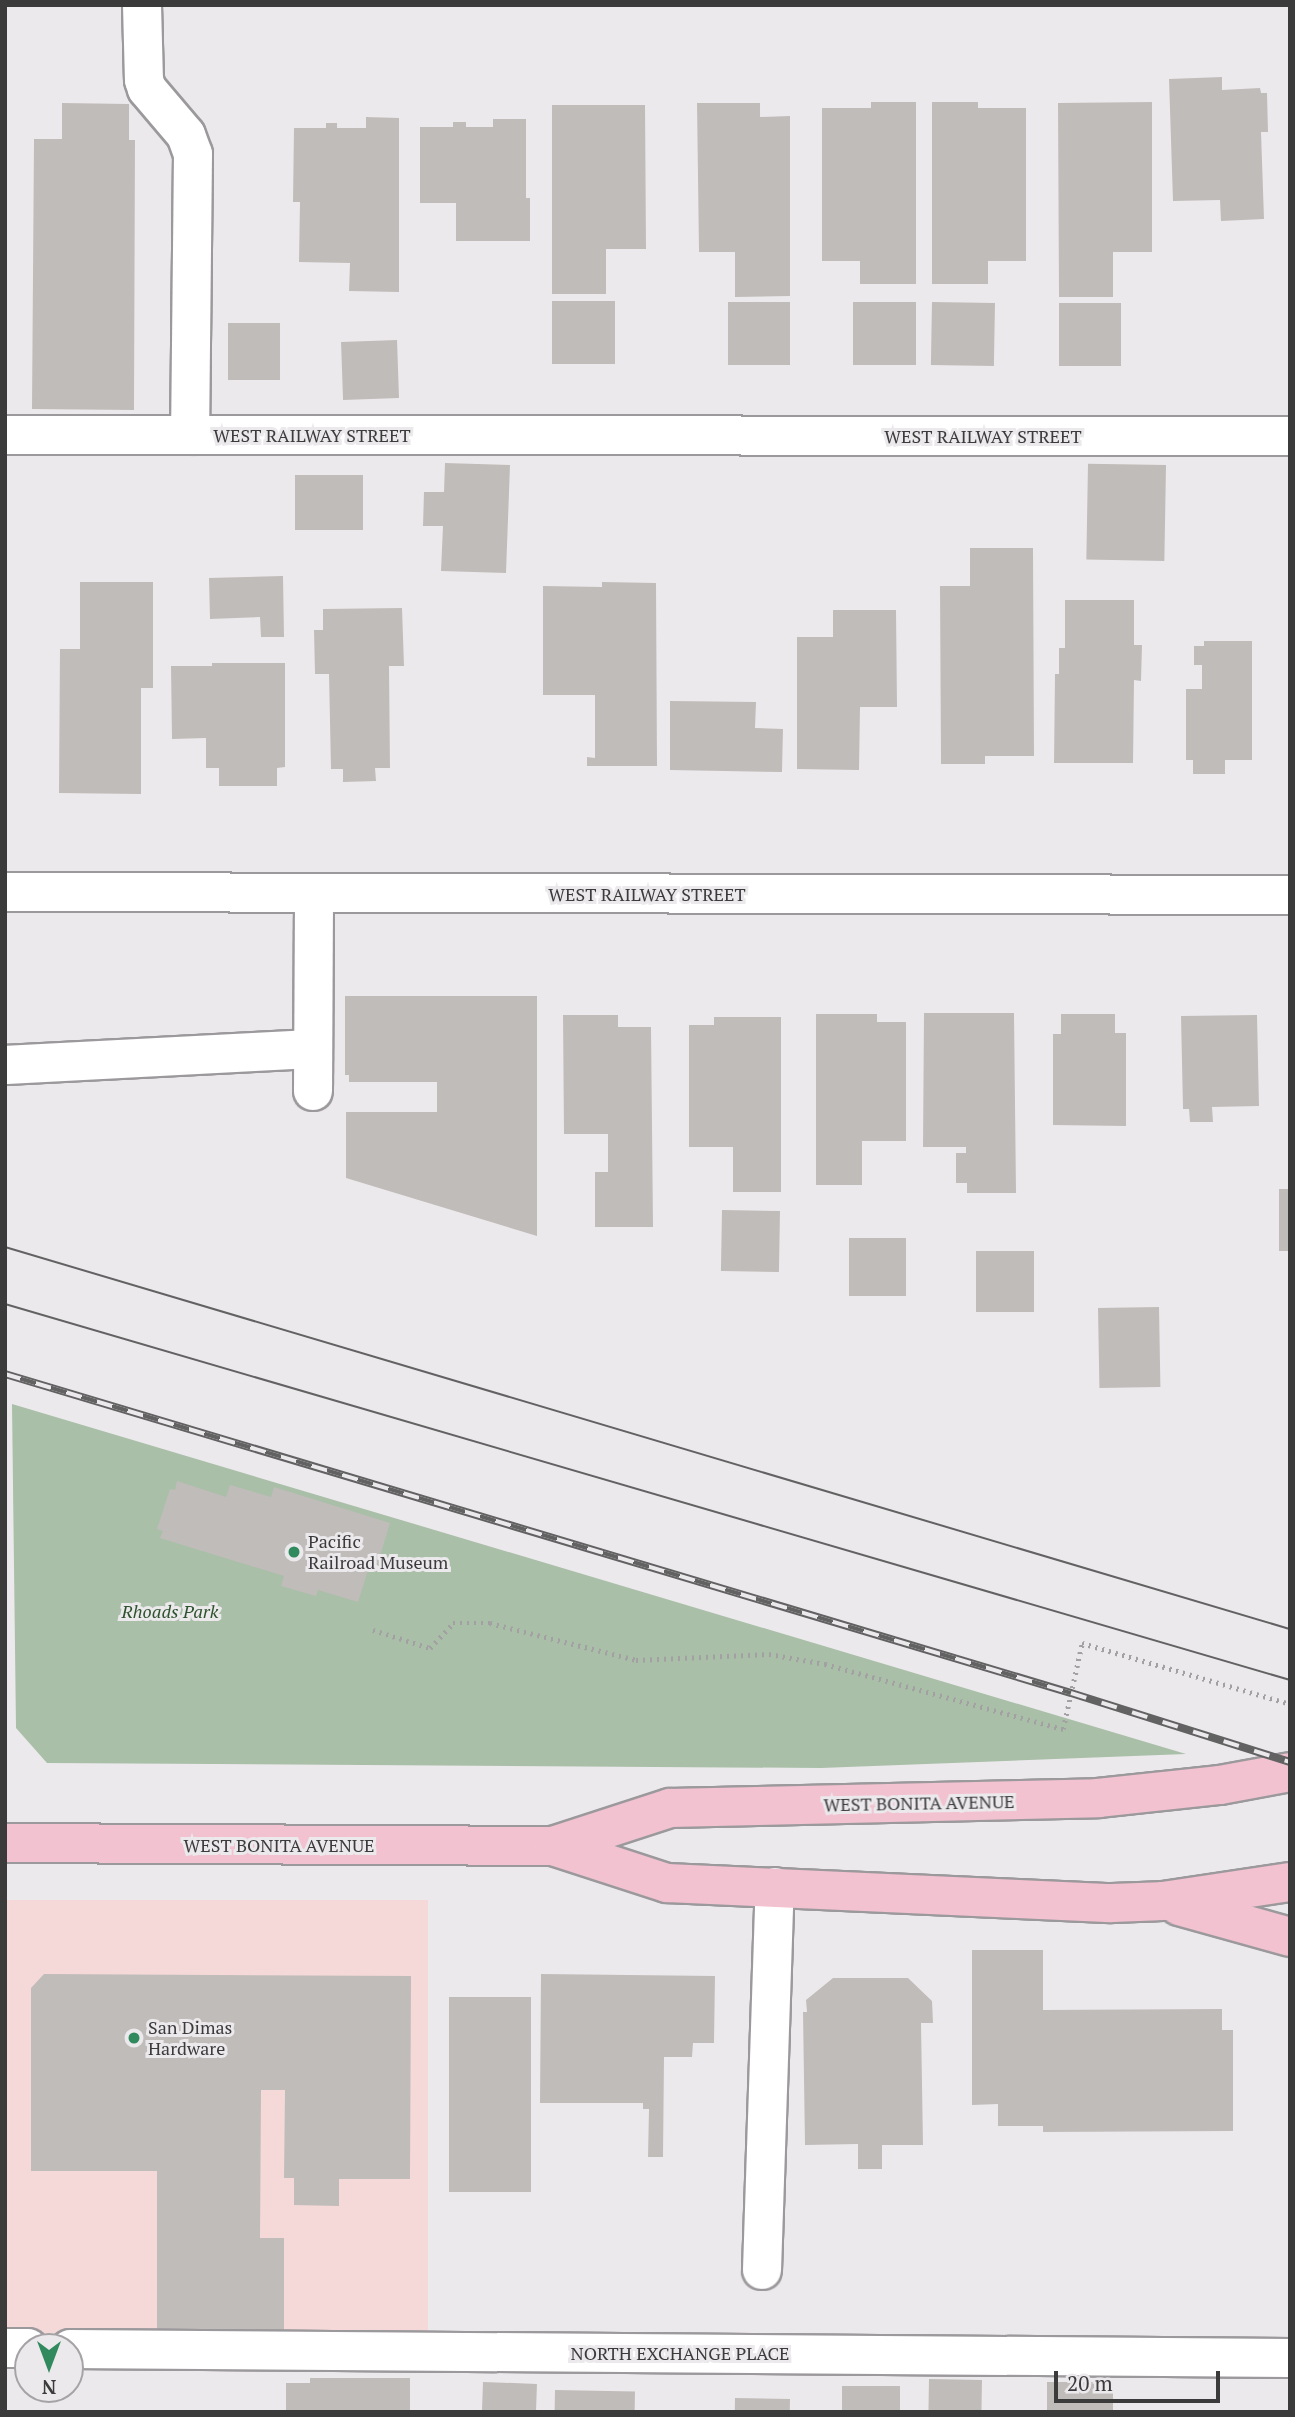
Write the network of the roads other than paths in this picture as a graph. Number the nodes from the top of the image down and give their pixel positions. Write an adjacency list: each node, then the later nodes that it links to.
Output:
1 (142, 5): 3 (street)
2 (5, 435): 3 (street, WEST RAILWAY STREET)
3 (190, 435): 4 (street, WEST RAILWAY STREET)
4 (1290, 436)
5 (5, 892): 6 (street, WEST RAILWAY STREET)
6 (314, 893): 7 (street, WEST RAILWAY STREET); 8 (street)
7 (1290, 895)
8 (312, 1049): 9 (street); 10 (street)
9 (5, 1065)
10 (313, 1091)
11 (1290, 1772): 13 (main road, WEST BONITA AVENUE)
12 (5, 1843): 13 (main road, WEST BONITA AVENUE)
13 (553, 1846): 15 (main road, WEST BONITA AVENUE)
14 (1290, 1882): 16 (main road, WEST BONITA AVENUE)
15 (775, 1886): 16 (main road, WEST BONITA AVENUE); 18 (street)
16 (1163, 1901): 17 (main road)
17 (1290, 1937)
18 (762, 2270)
19 (84, 2349): 20 (street, NORTH EXCHANGE PLACE)
20 (1290, 2358)

